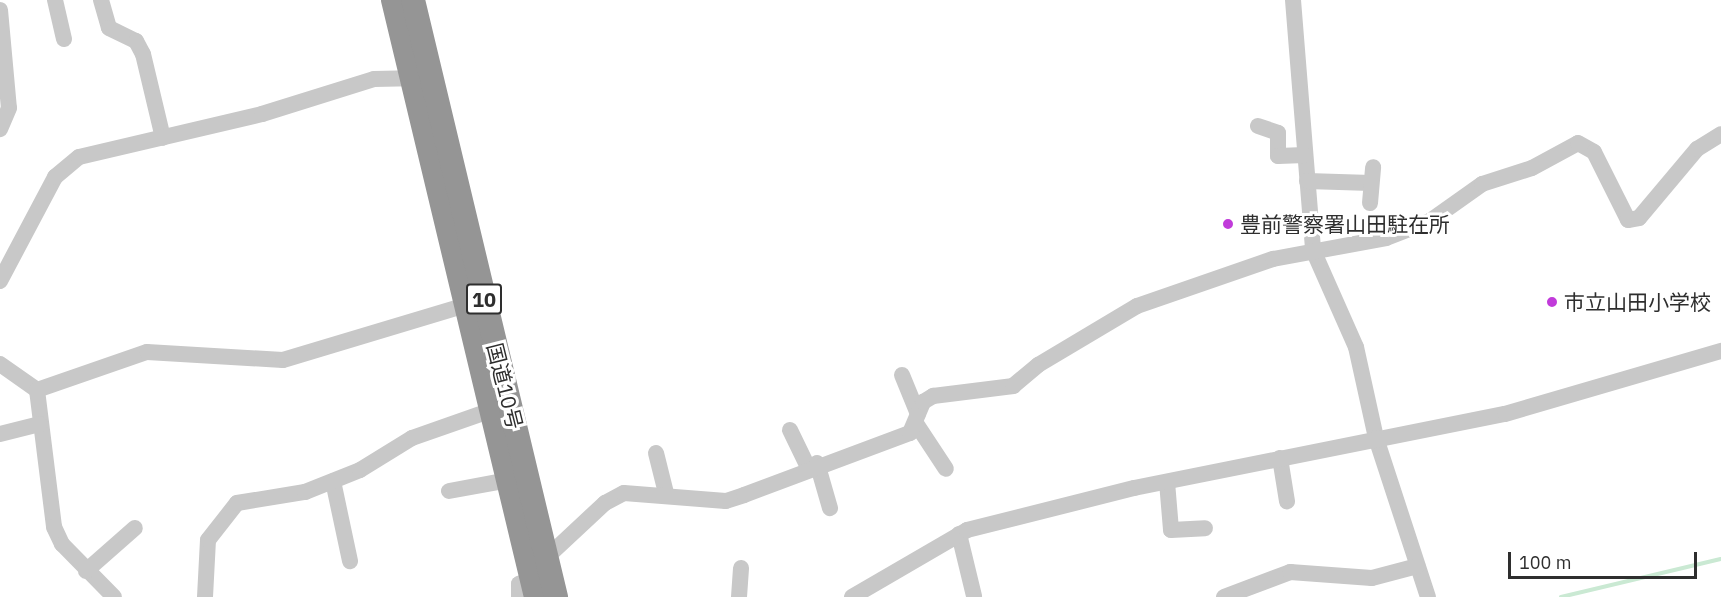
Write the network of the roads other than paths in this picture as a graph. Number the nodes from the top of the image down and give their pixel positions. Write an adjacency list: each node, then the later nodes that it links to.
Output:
1 (55, 0): 7 (street)
2 (100, 0): 12 (street)
3 (393, 0): 8 (highway, 国道10号 / 10)
4 (413, 0): 8 (highway, 国道10号 / 10)
5 (1293, 0): 13 (street)
6 (0, 10): 10 (street)
7 (64, 39)
8 (421, 78): 12 (street); 18 (highway, 国道10号 / 10)
9 (1258, 126): 13 (street)
10 (0, 129)
11 (1721, 134): 16 (street)
12 (163, 138): 17 (street)
13 (1305, 155): 14 (street)
14 (1307, 181): 15 (street); 16 (street)
15 (1370, 203)
16 (1312, 250): 24 (street); 28 (street)
17 (0, 281)
18 (475, 303): 22 (street); 23 (highway, 国道10号 / 10); 43 (highway, 国道10号 / 10)
19 (1721, 351): 28 (street)
20 (0, 364): 22 (street)
21 (902, 375): 24 (street)
22 (37, 390): 25 (street)
23 (492, 410): 33 (highway, 国道10号 / 10); 34 (street)
24 (916, 418): 31 (street); 32 (street)
25 (40, 424): 27 (street); 47 (street)
26 (790, 430): 31 (street)
27 (0, 434)
28 (1376, 438): 30 (street); 45 (street)
29 (656, 453): 37 (street)
30 (1280, 458): 35 (street); 38 (street)
31 (813, 465): 37 (street); 39 (street)
32 (946, 469)
33 (509, 480): 36 (street); 48 (highway, 国道10号 / 10)
34 (333, 481): 44 (street); 51 (street)
35 (1167, 482): 41 (street); 42 (street)
36 (449, 491)
37 (666, 493): 43 (street)
38 (1287, 501)
39 (830, 508)
40 (135, 528): 47 (street)
41 (1205, 528)
42 (959, 534): 49 (street); 54 (street)
43 (546, 558): 48 (street); 52 (highway, 国道10号 / 10)
44 (350, 561)
45 (1417, 566): 55 (street); 56 (street)
46 (741, 568): 53 (street)
47 (86, 571): 50 (street)
48 (529, 591)
49 (974, 596)
50 (114, 597)
51 (205, 597)
52 (556, 597)
53 (739, 597)
54 (852, 597)
55 (1224, 597)
56 (1428, 597)

